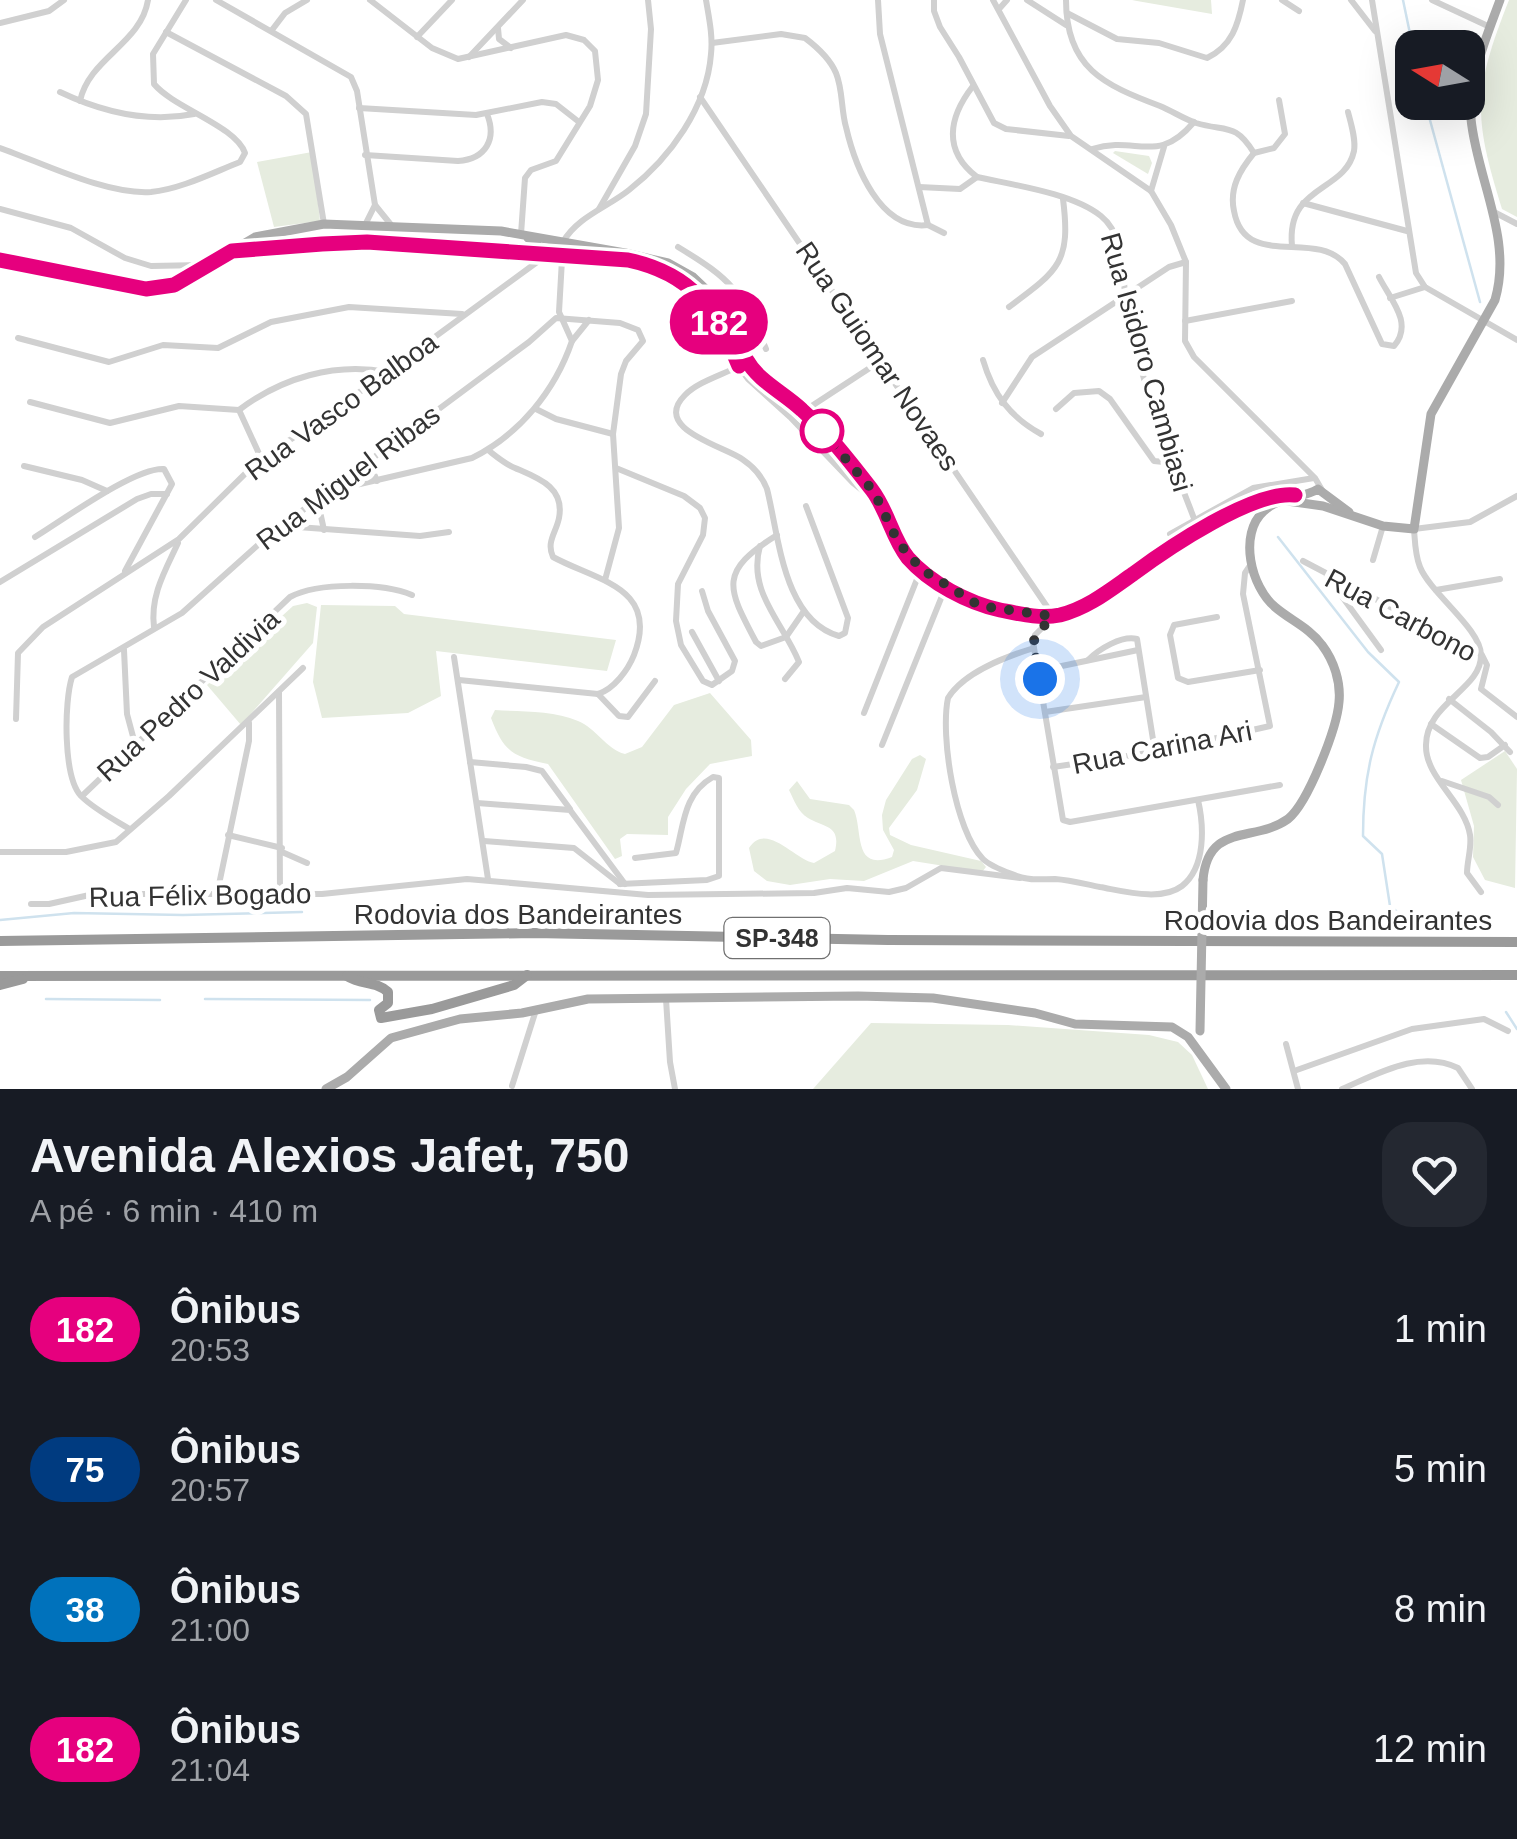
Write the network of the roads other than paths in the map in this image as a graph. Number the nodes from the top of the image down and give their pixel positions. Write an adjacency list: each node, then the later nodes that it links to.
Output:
1 (64, 0): 26 (street)
2 (148, 0): 41 (street)
3 (186, 0): 31 (street)
4 (216, 0): 30 (street)
5 (307, 0): 30 (street)
6 (370, 0): 33 (street)
7 (452, 0): 33 (street)
8 (648, 0): 61 (street)
9 (706, 0): 34 (street)
10 (878, 0): 55 (street)
11 (934, 0): 37 (street)
12 (993, 0): 23 (street)
13 (1007, 0): 23 (street)
14 (1027, 0): 27 (street)
15 (1066, 0): 25 (street)
16 (1243, 0): 25 (street)
17 (1282, 0): 24 (street)
18 (1351, 0): 32 (street)
19 (1372, 0): 32 (street)
20 (1432, 0): 29 (street)
21 (1500, 0): 29 (main road)
22 (524, 2): 28 (street)
23 (1000, 8): 48 (street)
24 (1299, 11)
25 (1066, 13): 27 (street)
26 (0, 23)
27 (1067, 26): 47 (street)
28 (498, 28): 35 (street); 36 (street)
29 (1490, 28): 62 (main road)
30 (272, 30): 42 (street)
31 (166, 32): 44 (street); 63 (street)
32 (1378, 35): 68 (street)
33 (417, 36): 36 (street)
34 (712, 43): 39 (street); 66 (street)
35 (512, 49): 36 (street); 46 (street)
36 (468, 58)
37 (973, 86): 48 (street); 54 (street)
38 (60, 92): 41 (street)
39 (700, 97): 61 (street); 98 (street, Rua Guiomar Novaes)
40 (1279, 100): 52 (street)
41 (80, 101): 44 (street)
42 (359, 108): 45 (street); 53 (street)
43 (1348, 112): 58 (street)
44 (194, 114): 49 (street)
45 (488, 114): 46 (street); 53 (street)
46 (580, 122): 70 (street)
47 (1194, 122): 50 (street); 52 (street)
48 (1071, 136): 51 (street)
49 (0, 148)
50 (1164, 148): 51 (street); 56 (street)
51 (1092, 149): 56 (street)
52 (1254, 153): 72 (street)
53 (365, 155): 59 (street)
54 (978, 176): 55 (street); 57 (street, Rua Isidoro Cambiasi)
55 (920, 188): 66 (street)
56 (1151, 191): 78 (street)
57 (1062, 199): 82 (street, Rua Isidoro Cambiasi); 85 (street)
58 (1302, 203): 68 (street); 72 (street)
59 (375, 205): 64 (street); 67 (street)
60 (0, 210): 79 (street)
61 (598, 210): 71 (street)
62 (1493, 212): 65 (street); 90 (main road)
63 (324, 224): 64 (main road); 74 (main road)
64 (365, 224): 67 (main road)
65 (1517, 224)
66 (928, 225): 69 (street)
67 (392, 226): 70 (main road)
68 (1407, 231): 81 (street)
69 (944, 233)
70 (521, 234): 71 (main road); 75 (main road)
71 (564, 242): 76 (street); 100 (main road)
72 (1292, 246): 83 (street)
73 (678, 248): 86 (street)
74 (232, 251): 75 (street); 79 (main road)
75 (545, 257): 76 (street); 87 (street, Rua Vasco Balboa)
76 (562, 258): 88 (street); 100 (street)
77 (0, 260): 79 (main road)
78 (1186, 262): 82 (street); 91 (street)
79 (207, 266)
80 (1379, 277): 83 (street)
81 (1425, 287): 83 (street); 90 (street)
82 (1126, 296): 103 (street); 113 (street, Rua Isidoro Cambiasi)
83 (1390, 298)
84 (1292, 301): 91 (street)
85 (1009, 307)
86 (750, 311): 97 (street); 100 (street)
87 (464, 314): 94 (street); 101 (street, Rua Vasco Balboa)
88 (561, 317): 89 (street); 92 (street); 93 (street, Rua Miguel Ribas)
89 (590, 319): 96 (street); 108 (street)
90 (1483, 320): 95 (street); 132 (main road)
91 (1185, 321): 116 (street)
92 (565, 326): 93 (street, Rua Miguel Ribas); 96 (street)
93 (544, 329): 112 (street, Rua Miguel Ribas)
94 (18, 338)
95 (1517, 340)
96 (572, 341): 104 (street)
97 (766, 349)
98 (882, 360): 107 (street); 154 (street, Rua Guiomar Novaes)
99 (983, 360): 103 (street)
100 (742, 363): 107 (main road); 120 (street); 135 (street)
101 (388, 372): 106 (street); 111 (street, Rua Vasco Balboa)
102 (30, 402): 106 (street)
103 (1002, 402): 109 (street)
104 (536, 409): 108 (street); 110 (street)
105 (1056, 409): 113 (street)
106 (239, 410): 111 (street)
107 (804, 411): 120 (main road)
108 (613, 434): 115 (street)
109 (1041, 434)
110 (488, 450): 117 (street); 147 (street)
111 (261, 458): 138 (street, Rua Vasco Balboa)
112 (369, 462): 117 (street); 118 (street, Rua Miguel Ribas)
113 (1173, 463): 129 (street, Rua Isidoro Cambiasi)
114 (24, 466): 119 (street)
115 (616, 468): 147 (street); 172 (street)
116 (1312, 478): 124 (street); 129 (street)
117 (377, 481): 118 (street)
118 (328, 491): 125 (street, Rua Miguel Ribas)
119 (108, 492): 121 (street); 137 (street)
120 (874, 492): 143 (main road)
121 (166, 494): 144 (street); 148 (street)
122 (1295, 495): 124 (main road); 126 (main road); 127 (main road)
123 (1517, 496): 132 (street)
124 (1318, 497): 127 (main road); 131 (main road)
125 (317, 498): 130 (street, Rua Miguel Ribas); 133 (street)
126 (1258, 500): 127 (main road); 154 (main road)
127 (1277, 502): 142 (main road)
128 (806, 506): 153 (street)
129 (1195, 522): 136 (street)
130 (283, 526): 133 (street); 156 (street, Rua Miguel Ribas)
131 (1383, 526): 132 (main road); 140 (street)
132 (1414, 529): 150 (street)
133 (324, 530): 134 (street)
134 (450, 532)
135 (777, 534): 139 (street); 153 (street)
136 (1170, 534)
137 (34, 537)
138 (179, 540): 144 (street, Rua Vasco Balboa); 156 (street)
139 (761, 545): 158 (street); 158 (street)
140 (1373, 560)
141 (1303, 561): 145 (street, Rua Carbono)
142 (1252, 562): 167 (street); 202 (main road)
143 (921, 569): 149 (main road); 178 (street)
144 (125, 572): 180 (street, Rua Vasco Balboa)
145 (1327, 576): 162 (street); 163 (street, Rua Carbono)
146 (1500, 579): 150 (street)
147 (605, 580): 174 (street)
148 (0, 582)
149 (946, 586): 154 (main road); 184 (street)
150 (1435, 590): 163 (street)
151 (702, 591): 172 (street)
152 (412, 595): 183 (street, Rua Pedro Valdivia)
153 (804, 610): 158 (street)
154 (1051, 616): 159 (street)
155 (1217, 616): 167 (street)
156 (154, 627): 160 (street, Rua Miguel Ribas)
157 (692, 632): 172 (street)
158 (786, 637): 169 (street)
159 (1034, 648): 168 (street); 203 (street)
160 (124, 650): 183 (street); 190 (street, Rua Miguel Ribas)
161 (1138, 650): 165 (street); 165 (street); 175 (street)
162 (1381, 650)
163 (1482, 654): 176 (street); 179 (street, Rua Carbono)
164 (454, 658): 170 (street)
165 (1088, 660): 168 (street)
166 (303, 668): 173 (street)
167 (1260, 670): 185 (street, Rua Carina Ari)
168 (1038, 671): 177 (street)
169 (786, 678)
170 (458, 680): 174 (street); 186 (street)
171 (655, 681): 174 (street)
172 (719, 681)
173 (280, 692): 181 (street); 198 (street)
174 (598, 694)
175 (1146, 696): 177 (street); 185 (street)
176 (1448, 699): 182 (street); 182 (street)
177 (1045, 712): 187 (street)
178 (864, 713)
179 (1517, 717)
180 (16, 719)
181 (250, 721): 195 (street); 196 (street)
182 (1431, 724): 188 (street)
183 (135, 744): 190 (street, Rua Pedro Valdivia)
184 (882, 745)
185 (1155, 752): 187 (street, Rua Carina Ari)
186 (470, 762): 192 (street); 194 (street)
187 (1053, 767): 191 (street)
188 (1441, 782): 193 (street); 206 (street)
189 (1280, 785): 191 (street)
190 (82, 796): 195 (street)
191 (1198, 800): 202 (street)
192 (478, 802): 194 (street); 197 (street)
193 (1498, 805)
194 (570, 810): 205 (street)
195 (128, 828): 199 (street)
196 (228, 835): 198 (street); 207 (street)
197 (484, 841): 204 (street); 205 (street)
198 (282, 850): 201 (street); 208 (street)
199 (0, 852)
200 (635, 858): 205 (street)
201 (307, 863)
202 (1200, 867): 203 (street, Rua Félix Bogado); 222 (main road, bridge)
203 (1020, 878): 205 (street, Rua Félix Bogado)
204 (488, 879): 205 (street, Rua Félix Bogado); 208 (street, Rua Félix Bogado)
205 (622, 887)
206 (1481, 892)
207 (217, 894): 208 (street, Rua Félix Bogado); 209 (street, Rua Félix Bogado)
208 (280, 896)
209 (30, 904)
210 (0, 941): 211 (highway, Rodovia dos Bandeirantes / SP-348)
211 (1517, 942)
212 (346, 975): 213 (highway, Rodovia dos Bandeirantes / SP-348); 213 (highway); 216 (highway, Rodovia dos Bandeirantes / SP-348)
213 (527, 975): 214 (highway, Rodovia dos Bandeirantes / SP-348)
214 (1517, 975)
215 (0, 976): 216 (highway, Rodovia dos Bandeirantes / SP-348)
216 (36, 976): 217 (highway)
217 (0, 986)
218 (666, 998): 219 (main road); 222 (main road); 225 (street)
219 (536, 1010): 224 (street); 226 (main road)
220 (1508, 1030): 223 (street)
221 (1286, 1044): 223 (street)
222 (1198, 1050): 227 (main road)
223 (1294, 1071): 228 (street)
224 (512, 1086)
225 (672, 1086)
226 (326, 1089)
227 (1226, 1089)
228 (1298, 1089)
229 (1342, 1089): 230 (street)
230 (1472, 1089)

